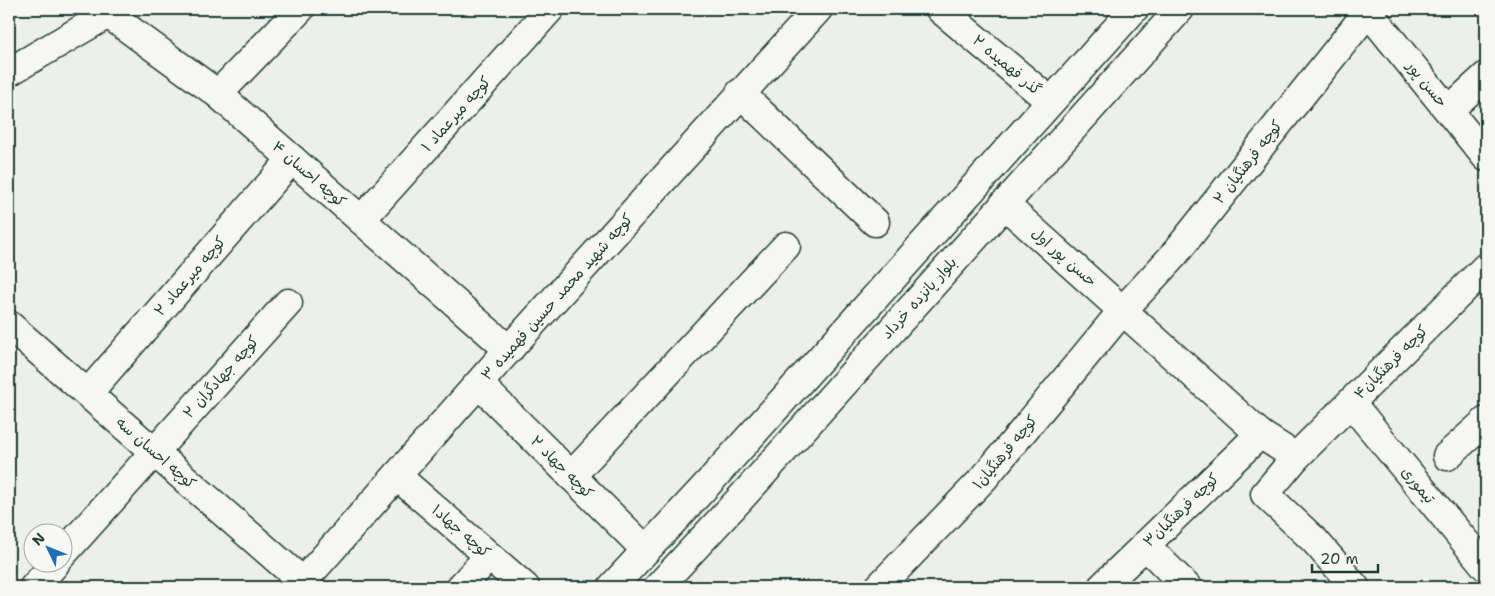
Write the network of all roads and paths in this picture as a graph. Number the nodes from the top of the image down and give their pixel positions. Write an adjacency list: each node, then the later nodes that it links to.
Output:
1 (300, 9): 11 (street)
2 (550, 9): 18 (street, کوچه میرعماد ۱)
3 (818, 9): 12 (street, کوچه شهید محمد حسین فهمیده ۳)
4 (940, 9): 13 (street, گذر فهمیده ۲)
5 (1134, 9): 13 (street)
6 (1180, 9): 17 (street, بلوار پانزده خرداد)
7 (1368, 10): 14 (street, حسن پور); 23 (street, کوچه فرهنگیان ۲)
8 (104, 11): 9 (street); 11 (street, کوچه احسان ۴)
9 (9, 72)
10 (1486, 76): 14 (street)
11 (218, 94): 16 (street, کوچه احسان ۴)
12 (740, 94): 19 (street); 25 (street, کوچه شهید محمد حسین فهمیده ۳)
13 (1050, 101): 38 (street)
14 (1449, 110): 15 (street, حسن پور)
15 (1486, 157)
16 (292, 159): 18 (street, کوچه احسان ۴); 27 (street, کوچه میرعماد ۲)
17 (1004, 204): 23 (street, حسن پور اول); 43 (street, بلوار پانزده خرداد)
18 (361, 220): 25 (street, کوچه احسان ۴)
19 (876, 222)
20 (786, 246): 35 (street)
21 (1486, 268): 28 (street, کوچه فرهنگیان۴)
22 (288, 303): 31 (street, کوچه جهادگران ۲)
23 (1123, 310): 30 (street, حسن پور اول); 48 (street, کوچه فرهنگیان۱)
24 (9, 325): 27 (street, کوچه احسان سه)
25 (509, 350): 26 (street, کوچه شهید محمد حسین فهمیده ۳)
26 (479, 384): 34 (street, کوچه شهید محمد حسین فهمیده ۳); 35 (street, کوچه جهاد ۲)
27 (88, 393): 31 (street, کوچه احسان سه)
28 (1351, 403): 33 (street, کوچه فرهنگیان۴); 40 (street, تیموری)
29 (1486, 422): 32 (street)
30 (1260, 434): 33 (street, حسن پور اول); 37 (street, کوچه فرهنگیان۳)
31 (155, 451): 36 (street, کوچه جهادگران ۲); 42 (street, کوچه احسان سه)
32 (1448, 456)
33 (1296, 457): 51 (street, کوچه فرهنگیان۴)
34 (397, 476): 39 (street, کوچه جهاد۱); 42 (street, کوچه شهید محمد حسین فهمیده ۳)
35 (571, 476): 38 (street, کوچه جهاد ۲)
36 (72, 544)
37 (1145, 545): 49 (street, کوچه فرهنگیان۳); 50 (street)
38 (646, 550): 47 (street)
39 (489, 556): 45 (street); 46 (street, کوچه جهاد۱)
40 (1486, 566)
41 (46, 574): 44 (street)
42 (300, 585)
43 (664, 585)
44 (34, 587)
45 (461, 587)
46 (525, 587)
47 (612, 587)
48 (879, 587)
49 (1102, 587)
50 (1187, 587)
51 (1355, 587)

